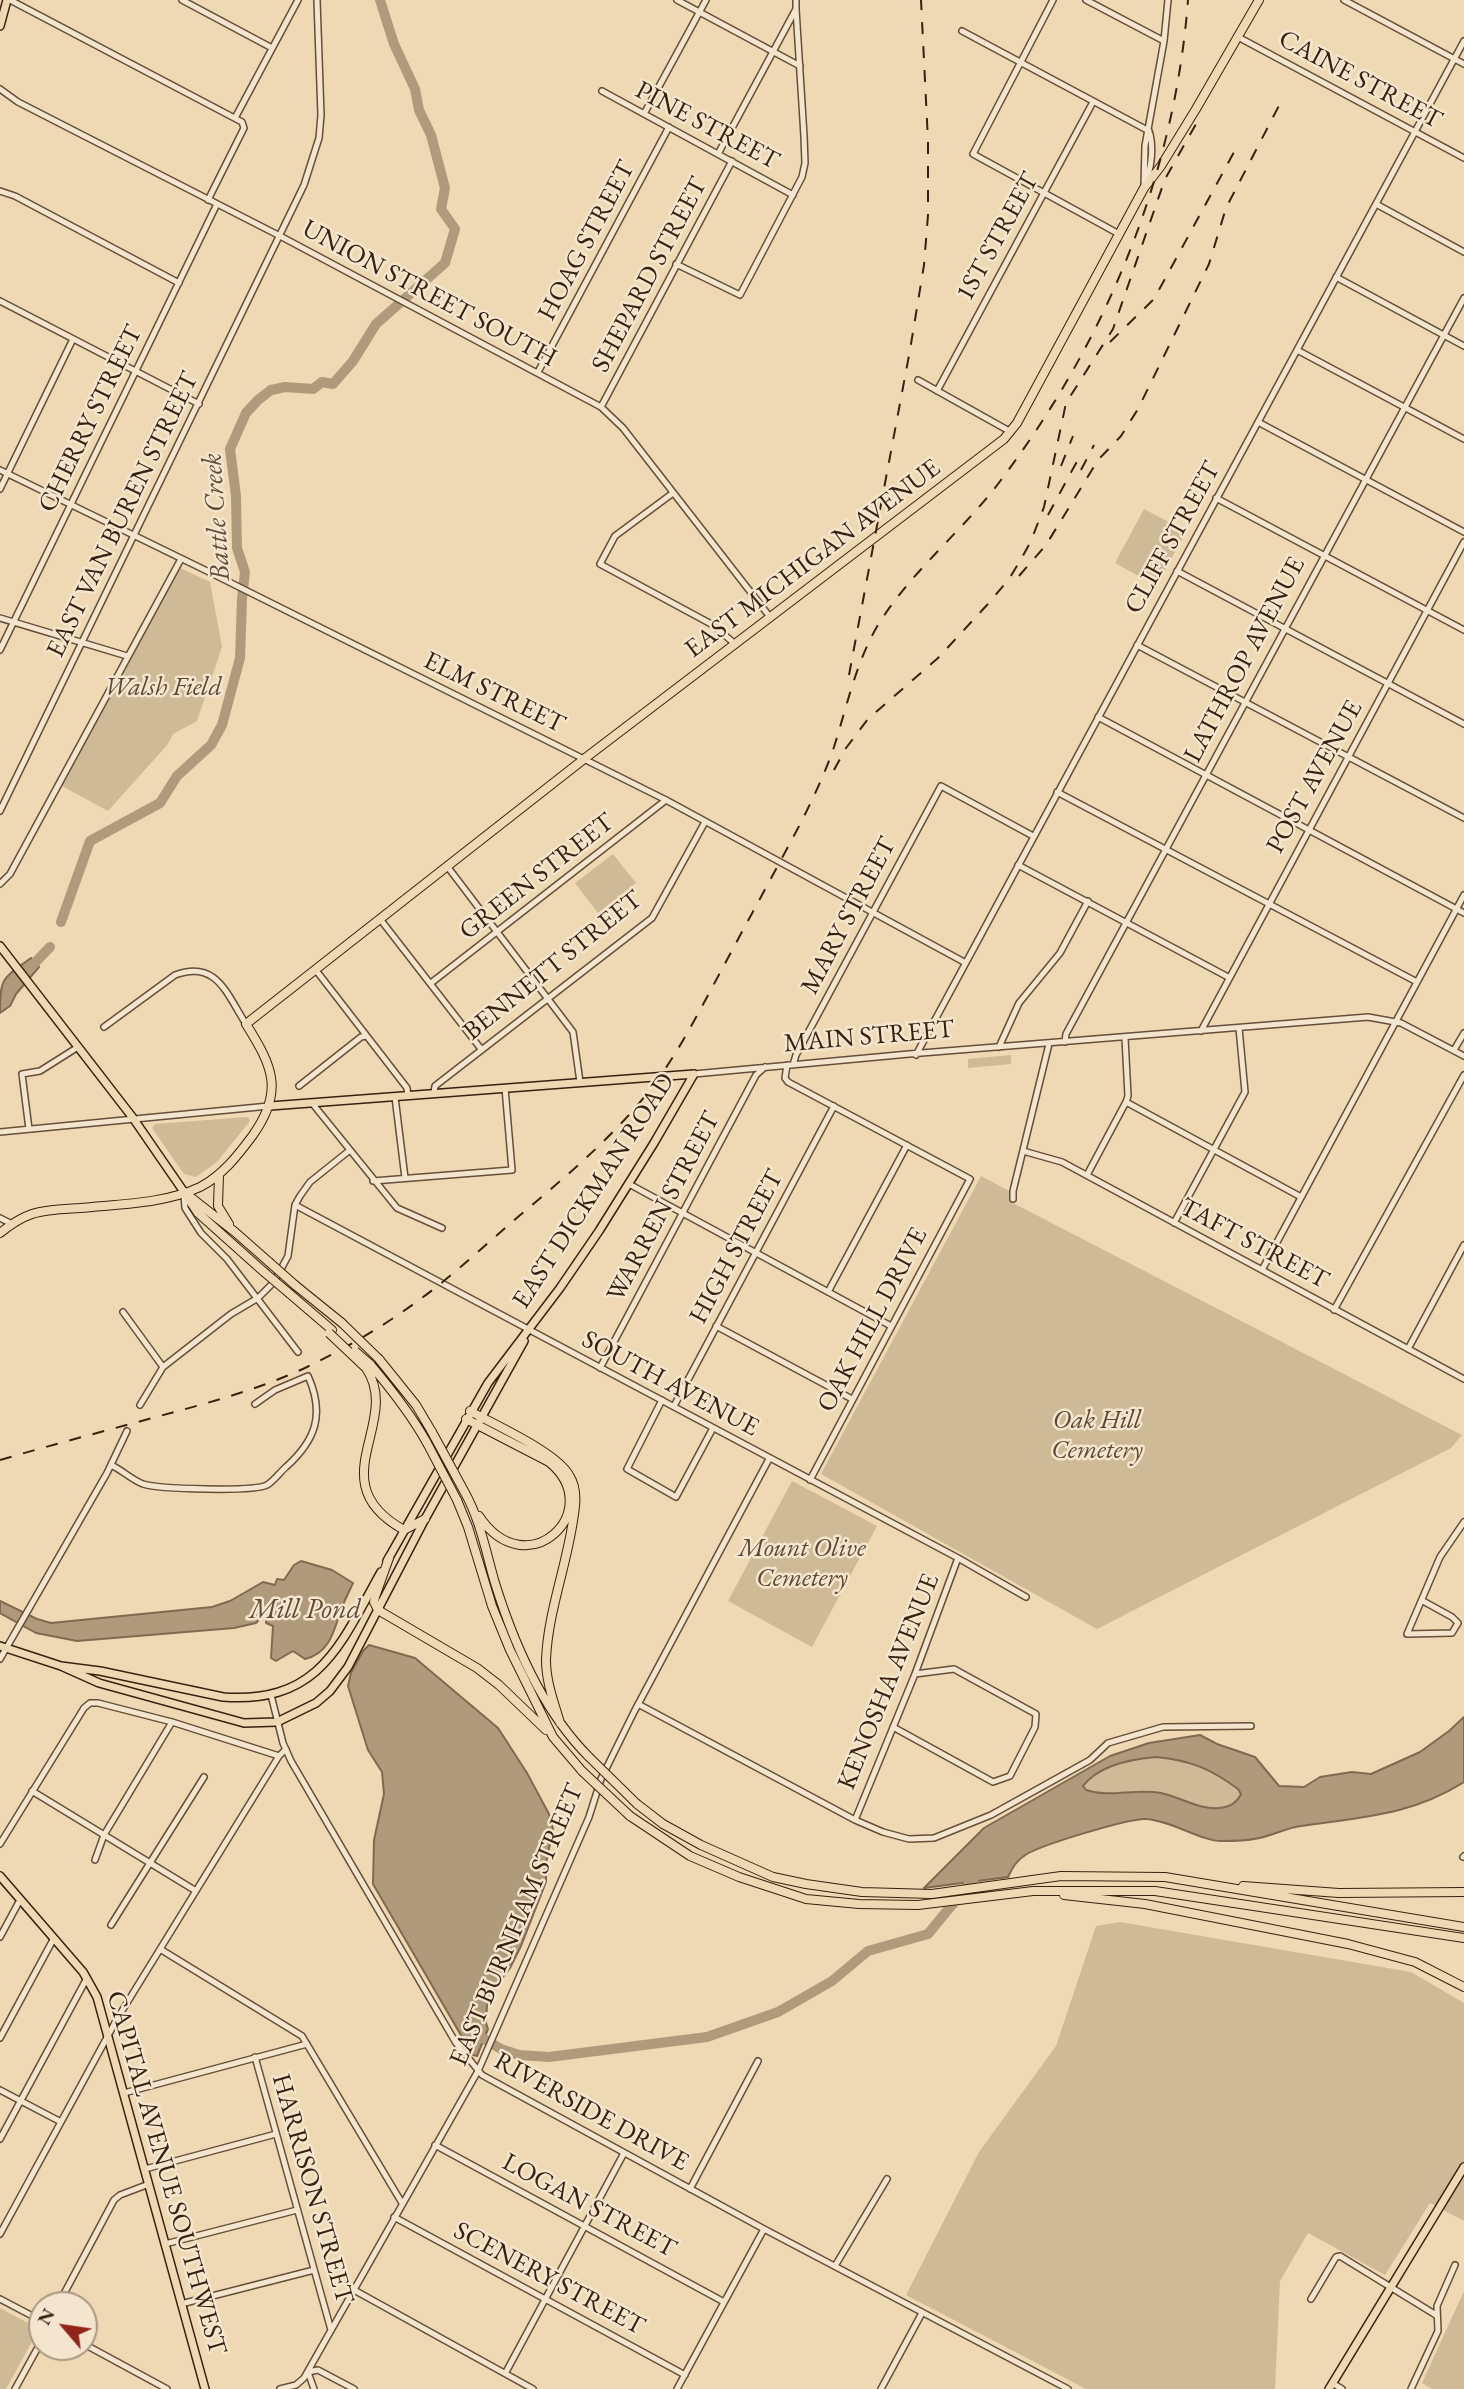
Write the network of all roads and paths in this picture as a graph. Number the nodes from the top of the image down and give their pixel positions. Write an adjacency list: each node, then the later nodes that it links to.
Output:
1 (8, 0): 15 (main road); 30 (street)
2 (182, 0): 20 (street)
3 (298, 0): 20 (street)
4 (317, 0): 45 (street, EAST VAN BUREN STREET)
5 (677, 0): 14 (street)
6 (706, 0): 14 (street)
7 (796, 0): 13 (street)
8 (1054, 0): 23 (street)
9 (1086, 0): 18 (street)
10 (1168, 0): 18 (street)
11 (1259, 0): 17 (highway, EAST MICHIGAN AVENUE)
12 (1344, 0): 22 (street)
13 (796, 9): 21 (street); 25 (street)
14 (700, 12): 21 (street); 29 (street)
15 (0, 26)
16 (961, 31): 23 (street)
17 (1238, 37): 33 (street, CAINE STREET); 37 (highway, EAST MICHIGAN AVENUE)
18 (1164, 41): 32 (street)
19 (1464, 41): 22 (street, CLIFF STREET)
20 (272, 48): 30 (street)
21 (774, 52): 25 (street); 34 (street)
22 (1455, 58): 24 (street); 33 (street, CLIFF STREET)
23 (1019, 62): 28 (street); 39 (street)
24 (1464, 64)
25 (800, 66): 40 (street)
26 (0, 89): 41 (street, UNION STREET SOUTH)
27 (602, 91): 29 (street, PINE STREET)
28 (1093, 102): 32 (street); 39 (street, 1ST STREET)
29 (644, 114): 31 (street, PINE STREET)
30 (235, 118): 41 (street)
31 (669, 127): 34 (street, PINE STREET); 57 (street, HOAG STREET)
32 (1149, 131): 37 (street)
33 (1415, 132): 35 (street, CAINE STREET); 43 (street, CLIFF STREET)
34 (718, 153): 36 (street, PINE STREET)
35 (1464, 158)
36 (732, 161): 40 (street, PINE STREET); 47 (street, SHEPARD STREET)
37 (1144, 188): 44 (highway, EAST MICHIGAN AVENUE)
38 (0, 191): 49 (street)
39 (1044, 194): 44 (street); 59 (street, 1ST STREET)
40 (793, 195): 47 (street)
41 (208, 200): 42 (street, UNION STREET SOUTH)
42 (218, 204): 45 (street, UNION STREET SOUTH); 49 (street, CHERRY STREET)
43 (1376, 204): 46 (street); 48 (street, CLIFF STREET)
44 (1119, 234): 64 (highway, EAST MICHIGAN AVENUE)
45 (280, 236): 57 (street, UNION STREET SOUTH); 60 (street, EAST VAN BUREN STREET)
46 (1464, 252)
47 (676, 264): 61 (street, SHEPARD STREET)
48 (1336, 277): 52 (street); 55 (street, CLIFF STREET)
49 (179, 283): 56 (street, CHERRY STREET)
50 (1464, 298): 52 (street, LATHROP AVENUE)
51 (0, 301): 53 (street)
52 (1444, 335): 54 (street); 62 (street, LATHROP AVENUE)
53 (74, 340): 56 (street); 67 (street)
54 (1464, 346)
55 (1297, 350): 62 (street); 63 (street, CLIFF STREET)
56 (136, 372): 60 (street); 72 (street, CHERRY STREET)
57 (538, 372): 61 (street, UNION STREET SOUTH)
58 (918, 380): 59 (street)
59 (937, 391): 64 (street)
60 (199, 404): 74 (street, EAST VAN BUREN STREET)
61 (601, 407): 70 (street, UNION STREET SOUTH)
62 (1405, 407): 65 (street); 68 (street, LATHROP AVENUE)
63 (1258, 422): 68 (street); 71 (street, CLIFF STREET)
64 (1011, 432): 80 (highway, EAST MICHIGAN AVENUE)
65 (1464, 439)
66 (0, 470): 67 (street, ELM STREET)
67 (7, 474): 69 (street); 72 (street, ELM STREET)
68 (1366, 479): 73 (street); 76 (street, LATHROP AVENUE)
69 (0, 489)
70 (673, 493): 80 (street, UNION STREET SOUTH); 86 (street)
71 (1216, 498): 76 (street); 78 (street, CLIFF STREET)
72 (70, 505): 74 (street, ELM STREET); 82 (street, CHERRY STREET)
73 (1464, 532)
74 (135, 536): 77 (street, ELM STREET); 85 (street, EAST VAN BUREN STREET)
75 (1464, 542): 79 (street, POST AVENUE)
76 (1324, 556): 79 (street); 83 (street, LATHROP AVENUE)
77 (181, 559): 89 (street); 95 (street, ELM STREET)
78 (1177, 571): 83 (street); 87 (street, CLIFF STREET)
79 (1426, 610): 84 (street); 90 (street, POST AVENUE)
80 (771, 617): 86 (highway, EAST MICHIGAN AVENUE)
81 (0, 618): 82 (street)
82 (13, 623): 85 (street); 88 (street, CHERRY STREET)
83 (1284, 629): 90 (street); 91 (street, LATHROP AVENUE)
84 (1464, 630)
85 (82, 642): 89 (street); 99 (street, EAST VAN BUREN STREET)
86 (735, 644): 95 (highway, EAST MICHIGAN AVENUE)
87 (1137, 645): 91 (street); 92 (street, CLIFF STREET)
88 (0, 650)
89 (127, 656): 107 (street)
90 (1387, 684): 93 (street); 94 (street, POST AVENUE)
91 (1245, 702): 94 (street); 96 (street, LATHROP AVENUE)
92 (1098, 717): 96 (street); 97 (street, CLIFF STREET)
93 (1464, 724)
94 (1348, 756): 100 (street); 102 (street, POST AVENUE)
95 (584, 759): 98 (street, ELM STREET); 106 (highway, EAST MICHIGAN AVENUE)
96 (1205, 775): 102 (street); 104 (street, LATHROP AVENUE)
97 (1057, 792): 103 (street, CLIFF STREET); 104 (street)
98 (666, 800): 101 (street, ELM STREET); 116 (street, GREEN STREET)
99 (0, 811)
100 (1464, 818)
101 (705, 822): 112 (street, ELM STREET); 123 (street, BENNETT STREET)
102 (1308, 830): 110 (street, POST AVENUE); 111 (street)
103 (1033, 836): 105 (street, CLIFF STREET); 112 (street, MARY STREET)
104 (1166, 848): 110 (street); 115 (street, LATHROP AVENUE)
105 (1018, 865): 109 (street); 118 (street, CLIFF STREET)
106 (447, 866): 114 (highway, EAST MICHIGAN AVENUE); 116 (street)
107 (0, 884)
108 (1464, 895): 111 (street)
109 (1088, 901): 115 (street); 135 (street)
110 (1268, 902): 120 (street, POST AVENUE); 121 (street)
111 (1457, 908): 113 (street); 121 (street)
112 (873, 912): 118 (street, ELM STREET); 140 (street, MARY STREET)
113 (1464, 913)
114 (380, 918): 119 (highway, EAST MICHIGAN AVENUE); 122 (street)
115 (1126, 922): 120 (street); 132 (street, LATHROP AVENUE)
116 (497, 933): 122 (street, GREEN STREET); 123 (street)
117 (0, 946): 134 (main road)
118 (964, 962): 138 (street, CLIFF STREET)
119 (314, 969): 125 (highway, EAST MICHIGAN AVENUE); 130 (street)
120 (1228, 977): 128 (street, POST AVENUE)
121 (1416, 982): 124 (street)
122 (431, 983): 136 (street)
123 (548, 998): 136 (street, BENNETT STREET); 144 (street)
124 (1395, 1021): 127 (street, MAIN STREET); 137 (street, MAIN STREET); 167 (street)
125 (246, 1024): 126 (street); 152 (highway)
126 (104, 1027)
127 (1239, 1028): 128 (street, MAIN STREET); 160 (street)
128 (1200, 1031): 131 (street, MAIN STREET)
129 (1464, 1033): 137 (street)
130 (366, 1036): 145 (street); 148 (street)
131 (1125, 1038): 132 (street, MAIN STREET); 150 (street)
132 (1065, 1042): 133 (street, MAIN STREET)
133 (1049, 1044): 135 (street, MAIN STREET); 159 (street)
134 (78, 1046): 154 (main road); 155 (street)
135 (999, 1047): 138 (street, MAIN STREET)
136 (481, 1049): 147 (street, BENNETT STREET)
137 (1454, 1050): 139 (street, MAIN STREET)
138 (916, 1055): 140 (street, MAIN STREET)
139 (1464, 1056)
140 (790, 1065): 141 (street, MAIN STREET); 153 (street)
141 (765, 1067): 142 (street, MAIN STREET); 170 (street, WARREN STREET)
142 (694, 1074): 144 (main road, MAIN STREET); 165 (main road, EAST DICKMAN ROAD)
143 (1464, 1074): 182 (street)
144 (580, 1082): 146 (main road, MAIN STREET)
145 (299, 1086)
146 (505, 1087): 147 (main road, MAIN STREET); 163 (street)
147 (434, 1093): 148 (main road, MAIN STREET)
148 (408, 1096): 149 (main road, MAIN STREET)
149 (396, 1097): 151 (main road, MAIN STREET); 163 (street)
150 (1126, 1102): 160 (street); 162 (street)
151 (312, 1103): 152 (main road, MAIN STREET); 158 (street)
152 (270, 1106): 154 (street); 161 (highway)
153 (834, 1106): 157 (street); 178 (street, HIGH STREET)
154 (133, 1118): 155 (street); 166 (main road)
155 (29, 1129): 156 (street)
156 (0, 1132)
157 (907, 1145): 180 (street); 185 (street, OAK HILL DRIVE)
158 (350, 1150): 164 (street); 169 (street)
159 (1023, 1150): 162 (street, TAFT STREET); 168 (street)
160 (1213, 1150): 167 (street); 172 (street)
161 (219, 1175): 166 (highway); 175 (highway)
162 (1087, 1175): 172 (street, TAFT STREET)
163 (405, 1178): 164 (street)
164 (373, 1181): 174 (street)
165 (629, 1184): 170 (street); 186 (main road, EAST DICKMAN ROAD)
166 (184, 1192): 173 (highway); 175 (highway); 181 (street); 189 (highway, bridge)
167 (1301, 1197): 179 (street)
168 (1013, 1199)
169 (295, 1205): 181 (street); 186 (street, SOUTH AVENUE)
170 (683, 1213): 178 (street); 191 (street, WARREN STREET)
171 (0, 1218): 173 (street)
172 (1174, 1223): 179 (street, TAFT STREET)
173 (12, 1224): 176 (highway)
174 (442, 1228)
175 (235, 1232): 205 (highway, bridge)
176 (0, 1233)
177 (1464, 1245): 187 (street)
178 (755, 1253): 180 (street); 184 (street, HIGH STREET)
179 (1262, 1270): 182 (street, TAFT STREET)
180 (828, 1292): 185 (street)
181 (258, 1298): 188 (street); 190 (street)
182 (1334, 1310): 187 (street, TAFT STREET)
183 (123, 1312): 190 (street)
184 (716, 1326): 193 (street); 197 (street, HIGH STREET)
185 (891, 1326): 193 (street, OAK HILL DRIVE)
186 (529, 1330): 191 (street, SOUTH AVENUE); 198 (main road, EAST DICKMAN ROAD); 199 (main road, EAST DICKMAN ROAD)
187 (1408, 1349): 192 (street, TAFT STREET)
188 (298, 1352)
189 (368, 1366): 208 (highway); 225 (highway, bridge)
190 (163, 1367): 196 (street)
191 (600, 1368): 194 (street, SOUTH AVENUE)
192 (1464, 1379)
193 (852, 1399): 204 (street, OAK HILL DRIVE)
194 (662, 1400): 197 (street, SOUTH AVENUE); 200 (street)
195 (255, 1404): 203 (street)
196 (140, 1405)
197 (674, 1406): 200 (street, SOUTH AVENUE)
198 (468, 1415): 199 (highway); 208 (main road, EAST DICKMAN ROAD)
199 (478, 1421): 205 (highway); 206 (main road, EAST DICKMAN ROAD); 222 (highway)
200 (713, 1428): 202 (street, SOUTH AVENUE)
201 (127, 1430): 203 (street)
202 (769, 1459): 204 (street, SOUTH AVENUE); 219 (street, EAST BURNHAM STREET)
203 (111, 1465): 214 (street)
204 (810, 1480): 210 (street, SOUTH AVENUE)
205 (473, 1508): 222 (highway)
206 (425, 1519): 208 (highway); 213 (main road, EAST DICKMAN ROAD)
207 (1464, 1522): 212 (street)
208 (404, 1530): 209 (main road, EAST DICKMAN ROAD)
209 (389, 1558): 213 (highway); 218 (main road, EAST DICKMAN ROAD)
210 (958, 1558): 211 (street, SOUTH AVENUE); 217 (street, KENOSHA AVENUE)
211 (1026, 1597)
212 (1423, 1601): 212 (street)
213 (378, 1610): 220 (main road, EAST DICKMAN ROAD); 225 (highway)
214 (3, 1647): 215 (street); 216 (main road, EAST DICKMAN ROAD)
215 (0, 1659)
216 (61, 1666): 218 (main road, EAST DICKMAN ROAD); 220 (main road, EAST DICKMAN ROAD)
217 (915, 1674): 224 (street, KENOSHA AVENUE); 224 (street)
218 (271, 1695): 220 (street, RIVERSIDE DRIVE)
219 (638, 1704): 230 (street); 254 (street, EAST BURNHAM STREET)
220 (277, 1722): 226 (street, RIVERSIDE DRIVE)
221 (172, 1723): 227 (street); 229 (street); 231 (street)
222 (560, 1723): 236 (highway, bridge)
223 (1251, 1726): 230 (street)
224 (893, 1727): 230 (street, KENOSHA AVENUE)
225 (553, 1737): 238 (highway, bridge)
226 (286, 1749): 227 (street); 254 (street, RIVERSIDE DRIVE)
227 (279, 1756): 237 (street)
228 (204, 1777): 234 (street)
229 (32, 1791): 231 (street); 232 (street)
230 (855, 1819)
231 (104, 1835): 233 (street); 234 (street)
232 (0, 1844)
233 (95, 1860)
234 (150, 1863): 237 (street); 241 (street)
235 (0, 1876): 240 (main road, CAPITAL AVENUE SOUTHWEST)
236 (1194, 1883): 239 (highway); 242 (highway)
237 (195, 1891): 246 (street)
238 (1033, 1891): 245 (highway); 248 (highway)
239 (1464, 1892)
240 (20, 1900): 243 (street); 244 (main road, CAPITAL AVENUE SOUTHWEST)
241 (111, 1925)
242 (1464, 1927)
243 (0, 1937)
244 (54, 1938): 247 (main road, CAPITAL AVENUE SOUTHWEST); 250 (street)
245 (1464, 1938)
246 (160, 1949): 249 (street); 251 (street)
247 (87, 1978): 249 (main road, CAPITAL AVENUE SOUTHWEST); 257 (street)
248 (1464, 1987)
249 (108, 2035): 256 (main road, CAPITAL AVENUE SOUTHWEST); 258 (street)
250 (0, 2038)
251 (307, 2044): 252 (street); 268 (street)
252 (255, 2057): 256 (street); 259 (street, HARRISON STREET)
253 (758, 2061): 267 (street)
254 (478, 2071): 261 (street, EAST BURNHAM STREET); 262 (street, RIVERSIDE DRIVE)
255 (0, 2090): 257 (street)
256 (124, 2093): 264 (main road, CAPITAL AVENUE SOUTHWEST)
257 (20, 2101): 258 (street); 260 (street)
258 (61, 2122): 273 (street)
259 (276, 2134): 264 (street); 269 (street, HARRISON STREET)
260 (0, 2139)
261 (435, 2145): 268 (street, EAST BURNHAM STREET); 271 (street, LOGAN STREET)
262 (624, 2153): 267 (street, RIVERSIDE DRIVE); 271 (street)
263 (1464, 2167): 278 (main road)
264 (145, 2169): 266 (main road, CAPITAL AVENUE SOUTHWEST)
265 (887, 2179): 276 (street)
266 (149, 2184): 274 (main road, CAPITAL AVENUE SOUTHWEST); 280 (street)
267 (690, 2189): 272 (street, RIVERSIDE DRIVE)
268 (402, 2203): 270 (street, EAST BURNHAM STREET)
269 (297, 2210): 274 (street); 277 (street, HARRISON STREET)
270 (394, 2217): 279 (street, EAST BURNHAM STREET); 282 (street, SCENERY STREET)
271 (585, 2226): 282 (street); 284 (street, LOGAN STREET)
272 (764, 2229): 276 (street, RIVERSIDE DRIVE); 284 (street)
273 (0, 2234)
274 (165, 2244): 285 (main road, CAPITAL AVENUE SOUTHWEST)
275 (1455, 2265): 288 (street)
276 (835, 2266): 287 (street, RIVERSIDE DRIVE)
277 (314, 2270): 285 (street); 289 (street, HARRISON STREET)
278 (1391, 2288): 283 (street); 288 (street); 295 (main road)
279 (354, 2290): 289 (street, EAST BURNHAM STREET); 293 (street)
280 (65, 2291)
281 (0, 2298): 286 (street)
282 (545, 2299): 293 (street); 294 (street, SCENERY STREET)
283 (1311, 2299)
284 (724, 2302): 294 (street)
285 (181, 2304): 298 (main road, CAPITAL AVENUE SOUTHWEST)
286 (28, 2313)
287 (922, 2313): 304 (street); 305 (street, RIVERSIDE DRIVE)
288 (1436, 2315): 307 (street)
289 (331, 2330): 292 (street, EAST BURNHAM STREET)
290 (98, 2352): 297 (street)
291 (30, 2361): 296 (street)
292 (308, 2372): 299 (street); 300 (street); 301 (street)
293 (506, 2372): 302 (street)
294 (685, 2375): 303 (street)
295 (1331, 2386): 306 (street)
296 (15, 2389)
297 (167, 2389)
298 (205, 2389)
299 (280, 2389)
300 (314, 2389)
301 (354, 2389)
302 (533, 2389)
303 (677, 2389)
304 (881, 2389)
305 (1068, 2389)
306 (1342, 2389)
307 (1411, 2389)

